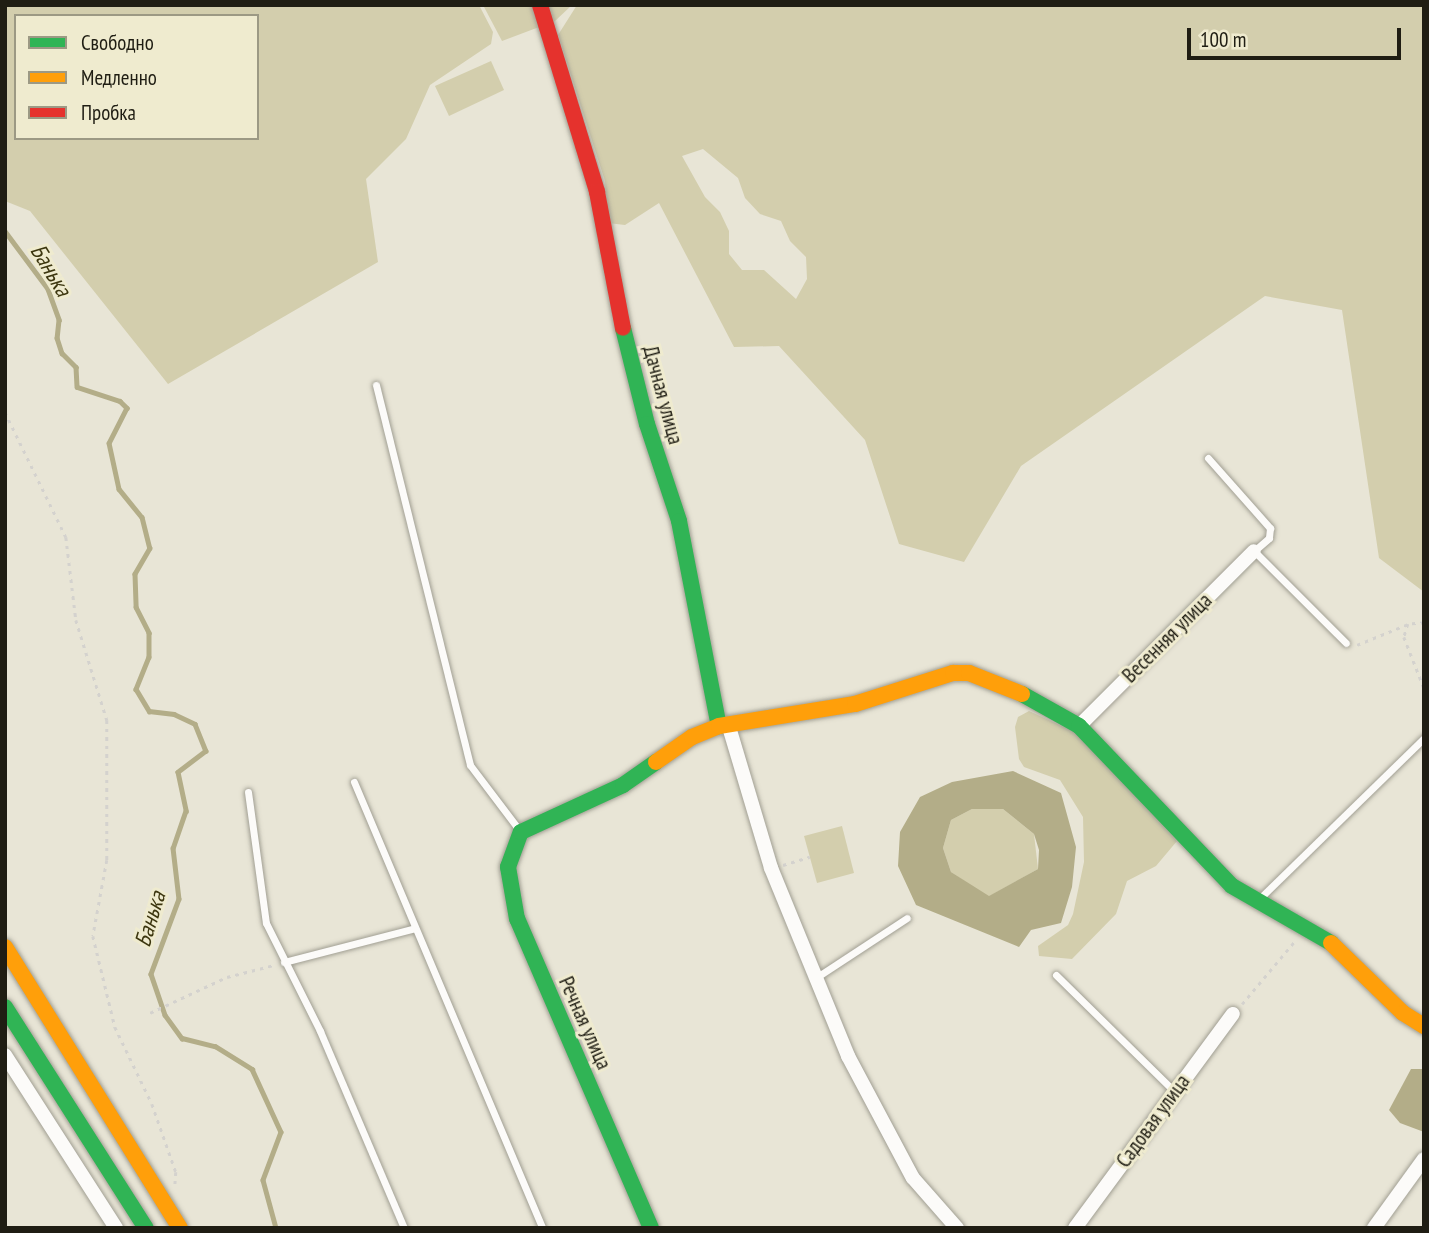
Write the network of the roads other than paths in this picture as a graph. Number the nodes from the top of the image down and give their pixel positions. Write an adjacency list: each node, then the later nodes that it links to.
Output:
1 (545, 8): 7 (street, Дачная улица)
2 (376, 385): 11 (lane)
3 (1208, 458): 4 (lane)
4 (1254, 551): 5 (lane); 6 (street, Весенняя улица)
5 (1346, 643)
6 (1079, 726): 7 (street); 12 (street)
7 (724, 727): 11 (street); 18 (street)
8 (1424, 738): 12 (lane)
9 (354, 782): 14 (lane)
10 (248, 792): 16 (lane)
11 (520, 832): 30 (street, Речная улица)
12 (1257, 900): 21 (street)
13 (907, 918): 18 (lane)
14 (415, 928): 16 (lane); 29 (lane)
15 (5, 947): 27 (street)
16 (284, 962): 28 (lane)
17 (1056, 975): 23 (lane)
18 (813, 979): 31 (street)
19 (5, 1007): 26 (street)
20 (1233, 1014): 23 (street, Садовая улица)
21 (1424, 1026)
22 (5, 1055): 25 (street)
23 (1174, 1091): 32 (street, Садовая улица)
24 (1424, 1159): 33 (street)
25 (116, 1228)
26 (146, 1228)
27 (180, 1228)
28 (404, 1228)
29 (542, 1228)
30 (651, 1228)
31 (957, 1228)
32 (1075, 1228)
33 (1374, 1228)

